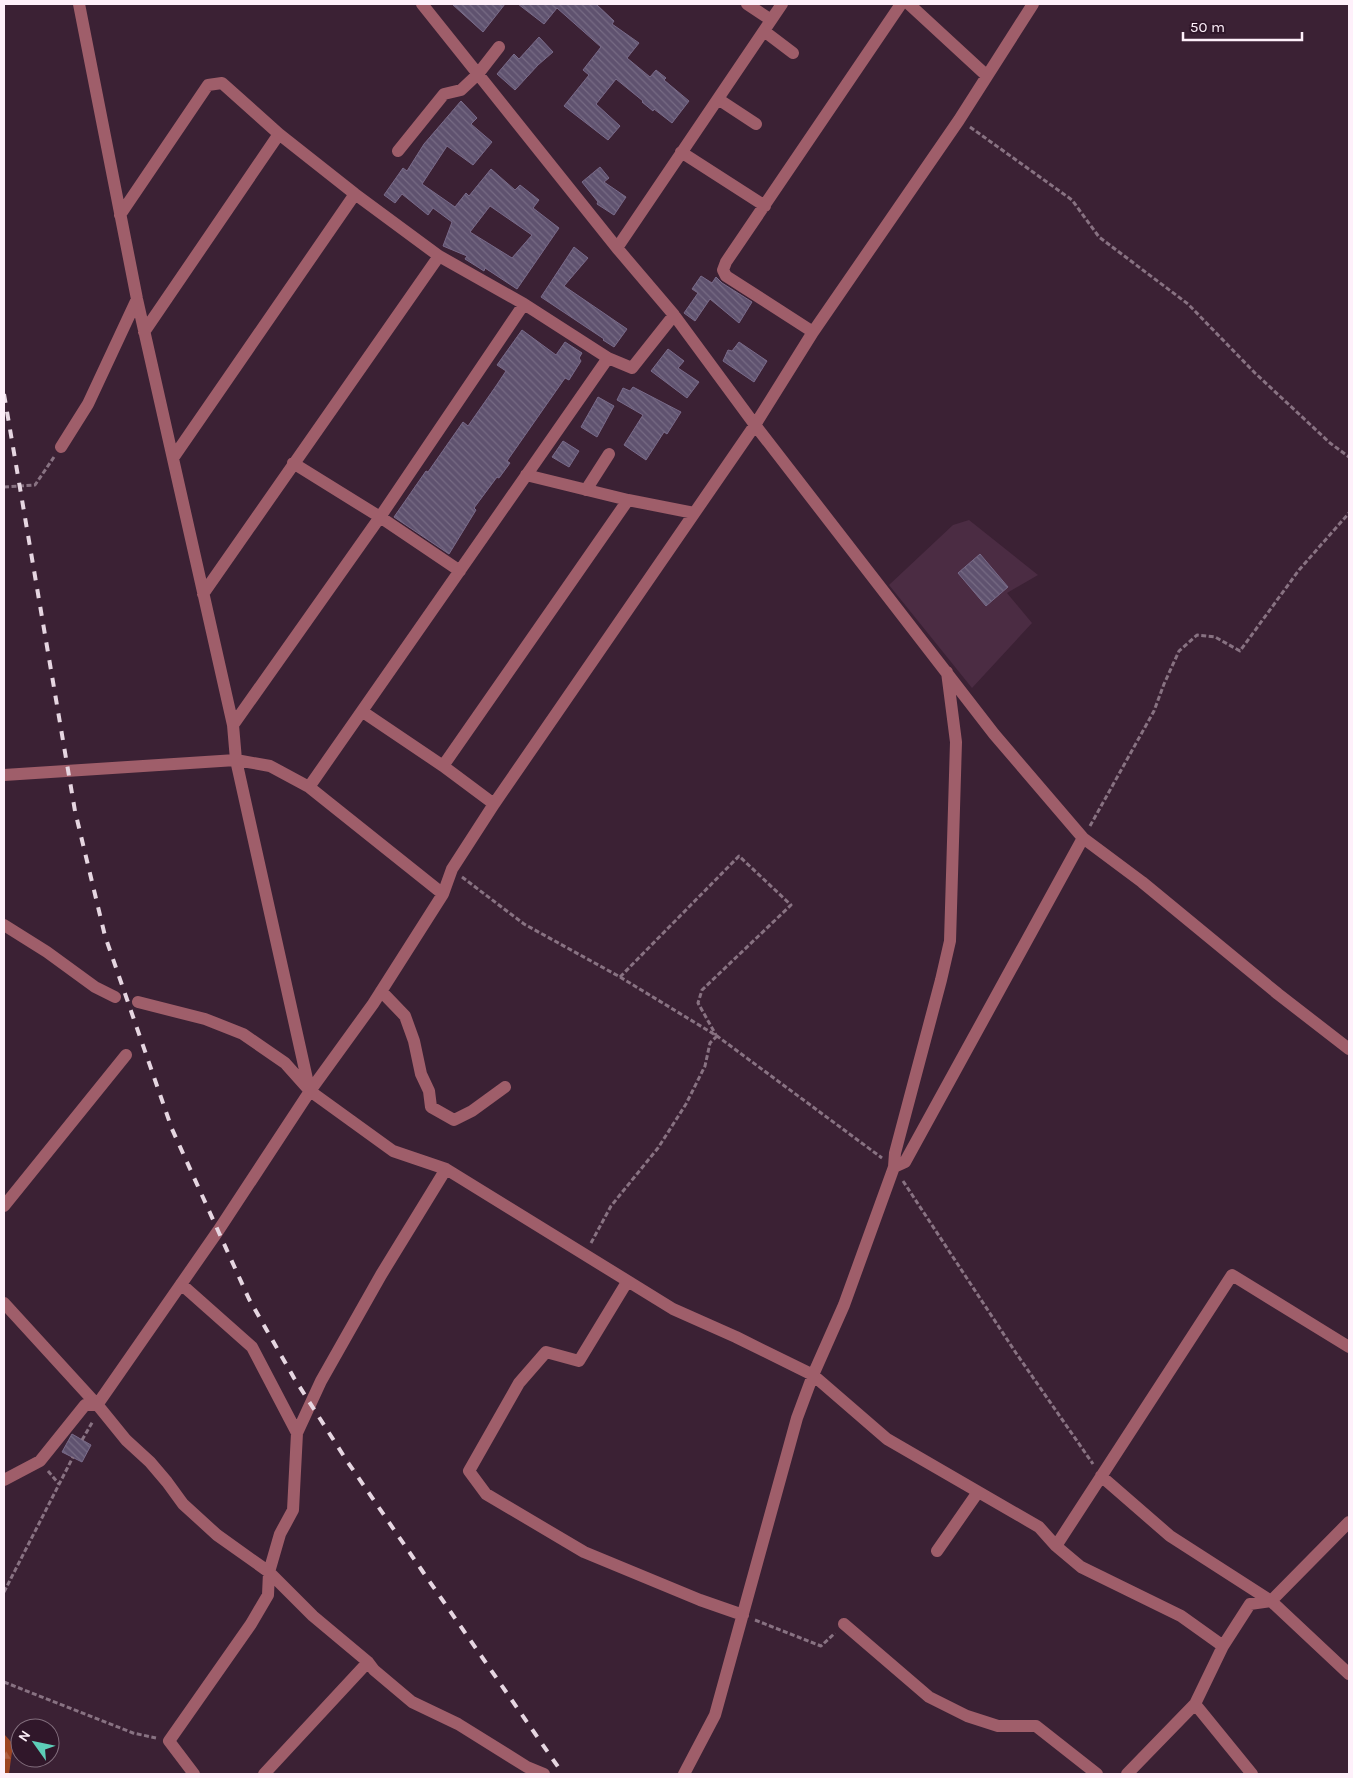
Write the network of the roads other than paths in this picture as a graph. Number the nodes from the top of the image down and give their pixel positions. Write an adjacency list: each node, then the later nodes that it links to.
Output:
1 (79, 4): 21 (street)
2 (422, 4): 12 (street)
3 (747, 4): 8 (street)
4 (782, 4): 8 (street)
5 (901, 4): 20 (street)
6 (910, 4): 13 (street)
7 (1033, 4): 13 (street)
8 (771, 20): 9 (street)
9 (764, 31): 11 (street); 14 (street)
10 (499, 47): 12 (street)
11 (793, 53)
12 (478, 74): 17 (street); 22 (street)
13 (987, 76): 28 (street)
14 (718, 99): 15 (street); 18 (street)
15 (756, 124)
16 (279, 134): 19 (street); 21 (street); 27 (street)
17 (398, 151)
18 (681, 152): 20 (street); 22 (street)
19 (355, 194): 23 (street); 33 (street)
20 (765, 206): 28 (street)
21 (120, 215): 24 (street)
22 (617, 248): 26 (street)
23 (439, 256): 25 (street); 34 (street)
24 (136, 300): 27 (street); 31 (street)
25 (524, 304): 29 (street); 39 (street)
26 (674, 315): 29 (street); 30 (street)
27 (144, 332): 33 (street)
28 (813, 332): 30 (street)
29 (608, 358): 35 (street)
30 (754, 425): 38 (street); 42 (street)
31 (61, 446)
32 (609, 454): 36 (street)
33 (173, 458): 41 (street)
34 (293, 463): 39 (street); 41 (street)
35 (526, 475): 36 (street); 40 (street)
36 (586, 490): 37 (street)
37 (628, 500): 38 (street); 46 (street)
38 (694, 514): 49 (street)
39 (380, 517): 40 (street); 44 (street)
40 (460, 571): 43 (street)
41 (203, 594): 44 (street)
42 (947, 672): 50 (street); 60 (street)
43 (363, 712): 46 (street); 48 (street)
44 (234, 725): 45 (street)
45 (236, 760): 47 (street); 48 (street); 59 (street)
46 (443, 766): 49 (street)
47 (4, 775)
48 (309, 787): 51 (street)
49 (494, 804): 51 (street)
50 (1083, 838): 56 (street); 60 (street)
51 (443, 894): 53 (street)
52 (4, 925): 54 (street)
53 (381, 991): 58 (street); 59 (street)
54 (115, 997)
55 (138, 1002): 59 (street)
56 (1349, 1049)
57 (126, 1055): 62 (street)
58 (505, 1087)
59 (310, 1091): 61 (street); 64 (street)
60 (894, 1167): 67 (street)
61 (446, 1169): 63 (street); 69 (street)
62 (4, 1206)
63 (627, 1282): 67 (street); 78 (street)
64 (181, 1284): 68 (street); 69 (street)
65 (4, 1304): 68 (street)
66 (1349, 1347): 70 (street)
67 (813, 1375): 72 (street); 78 (street)
68 (99, 1406): 71 (street); 76 (street)
69 (297, 1433): 76 (street)
70 (1101, 1476): 74 (street); 77 (street)
71 (4, 1480)
72 (978, 1492): 74 (street); 75 (street)
73 (1349, 1522): 77 (street)
74 (1056, 1546): 80 (street)
75 (937, 1550)
76 (269, 1572): 81 (street); 85 (street)
77 (1271, 1600): 80 (street); 82 (street)
78 (743, 1615): 88 (street)
79 (844, 1624): 89 (street)
80 (1223, 1646): 83 (street)
81 (368, 1662): 84 (street); 86 (street)
82 (1349, 1674)
83 (1195, 1704): 90 (street); 91 (street)
84 (523, 1770): 87 (street)
85 (194, 1774)
86 (264, 1774)
87 (544, 1774)
88 (684, 1774)
89 (1098, 1774)
90 (1127, 1774)
91 (1252, 1774)

